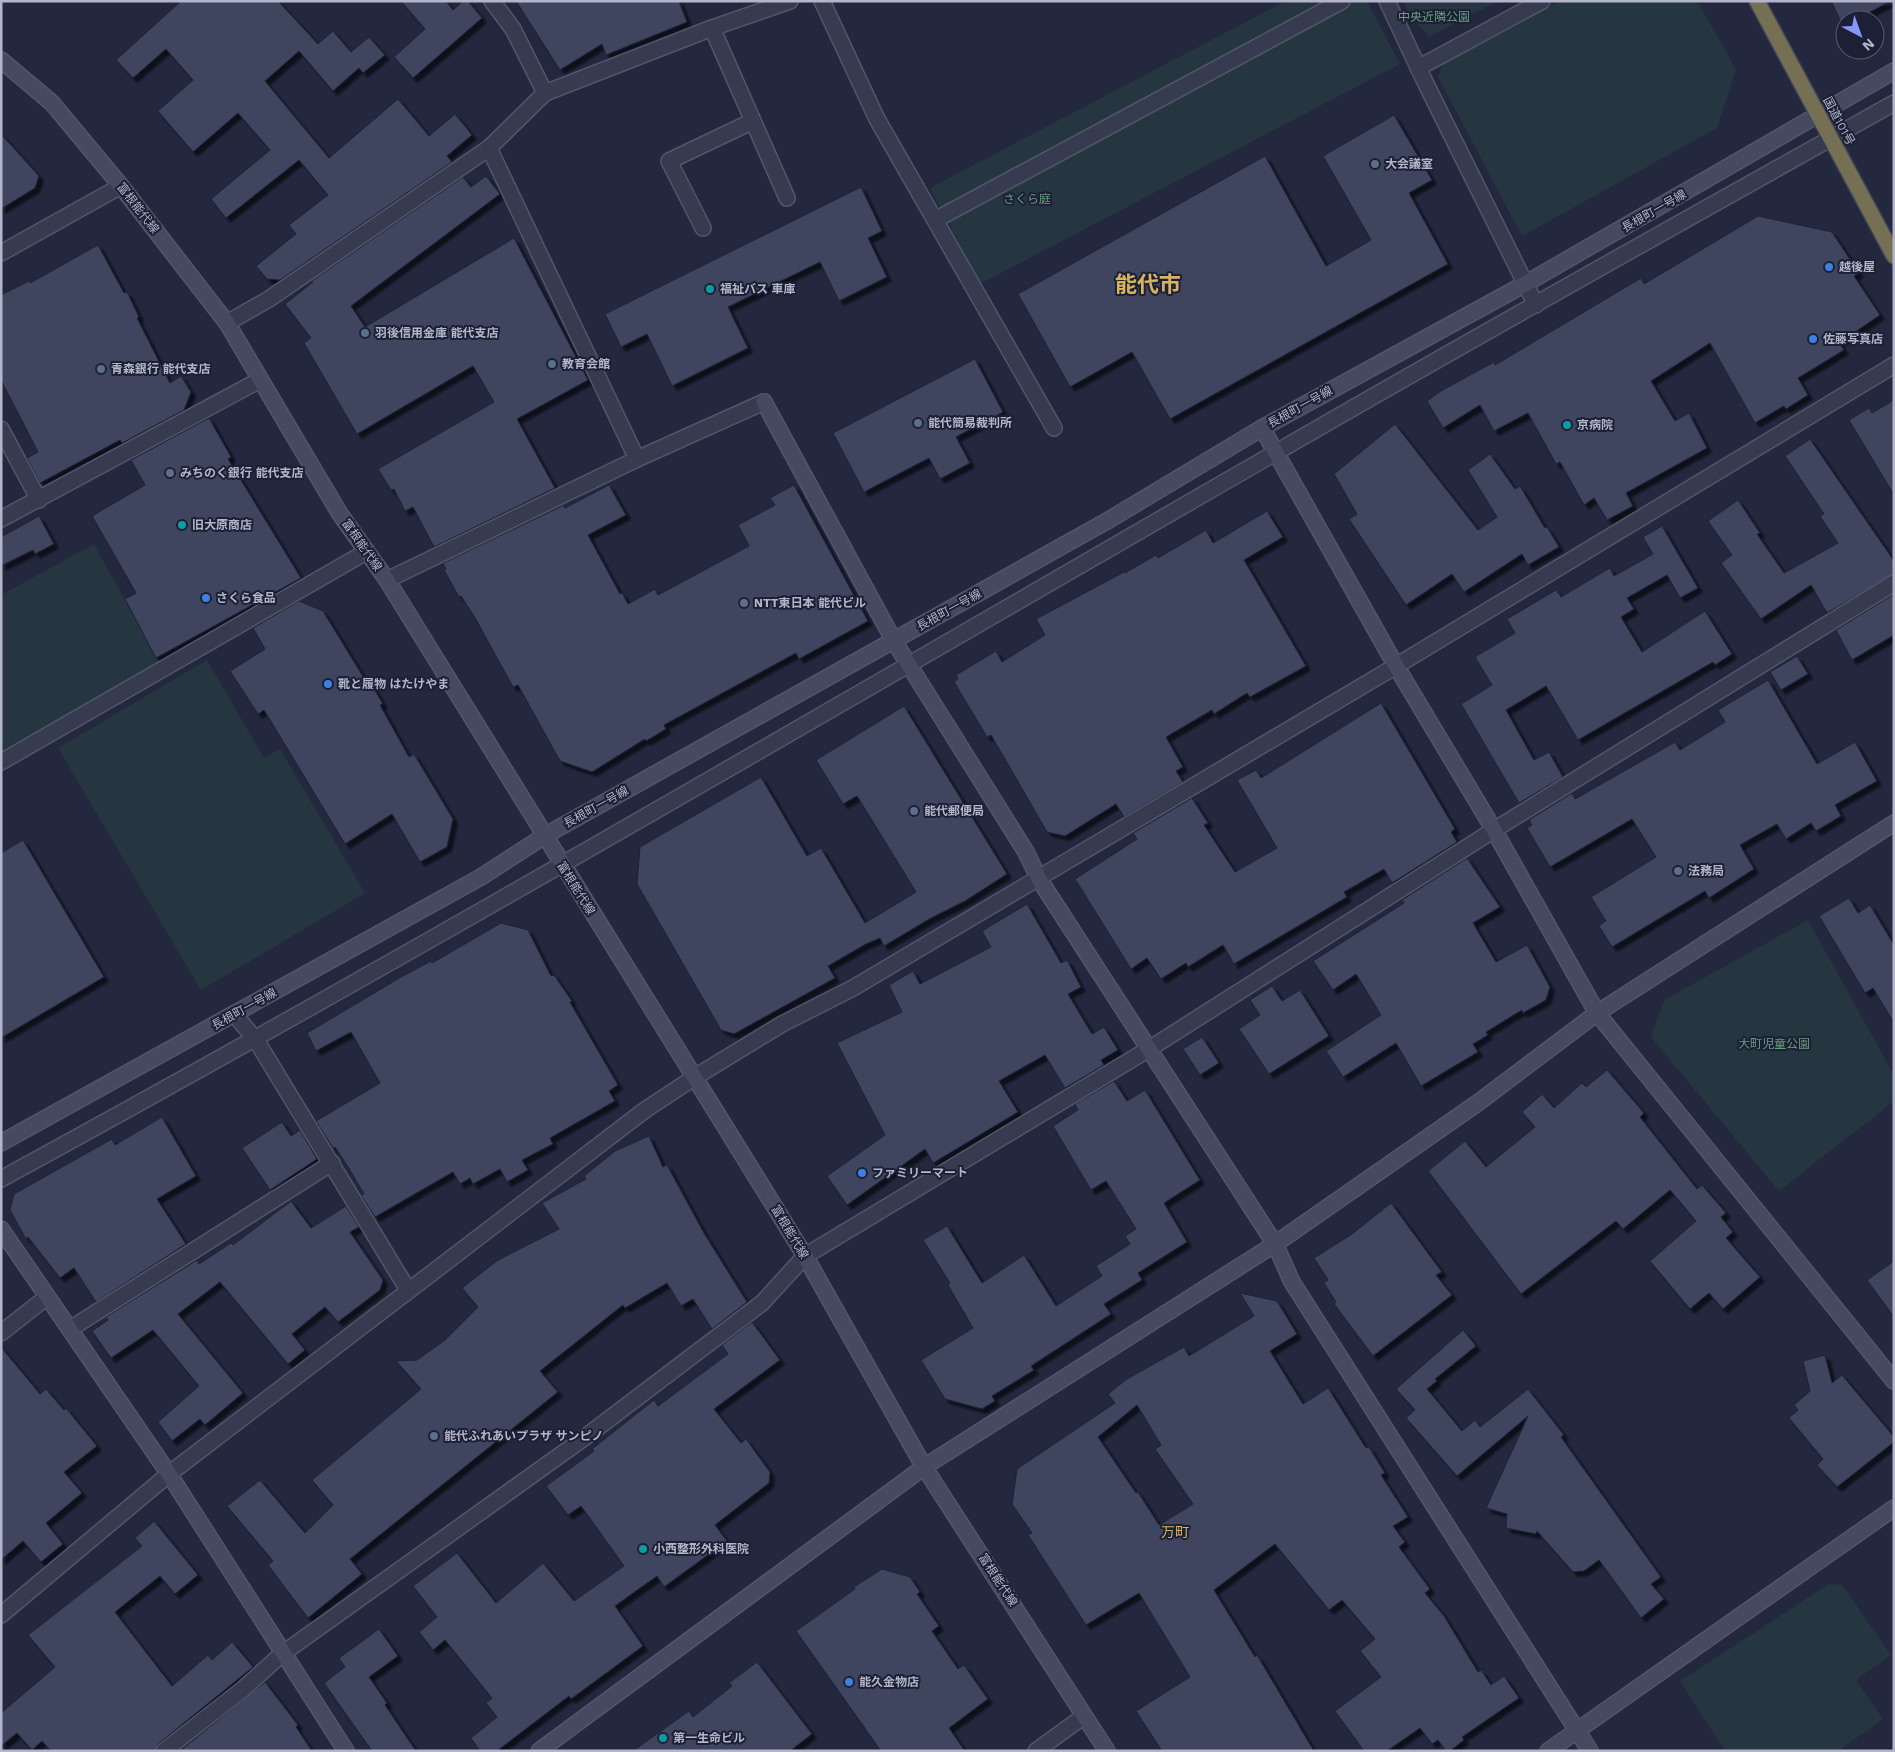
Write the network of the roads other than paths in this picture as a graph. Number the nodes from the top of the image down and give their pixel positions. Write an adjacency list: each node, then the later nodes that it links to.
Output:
1 (492, 1): 12 (street)
2 (822, 1): 20 (street)
3 (1342, 1): 20 (street)
4 (1387, 1): 10 (street)
5 (1542, 1): 10 (street)
6 (1756, 1): 14 (highway, 国道101号)
7 (780, 3): 8 (street)
8 (712, 28): 12 (street); 15 (street)
9 (1, 60): 18 (street, 富根能代線)
10 (1418, 68): 24 (street)
11 (1894, 71): 14 (street, 長根町一号線)
12 (545, 93): 17 (street)
13 (1894, 103): 16 (street)
14 (1818, 114): 16 (highway, 国道101号); 24 (street, 長根町一号線)
15 (753, 121): 19 (street); 21 (street)
16 (1831, 138): 23 (highway, 国道101号); 25 (street)
17 (489, 148): 26 (street); 33 (street)
18 (122, 186): 22 (street); 26 (street, 富根能代線)
19 (787, 198)
20 (935, 220): 29 (street)
21 (703, 228)
22 (1, 253)
23 (1894, 256)
24 (1525, 284): 25 (street); 30 (street, 長根町一号線)
25 (1536, 305): 32 (street)
26 (227, 324): 28 (street, 富根能代線)
27 (1894, 365): 41 (street)
28 (260, 380): 34 (street); 36 (street, 富根能代線)
29 (1054, 428)
30 (1262, 428): 32 (street); 39 (street, 長根町一号線)
31 (1, 429): 34 (street)
32 (1277, 452): 40 (street); 41 (street)
33 (637, 459): 37 (street); 39 (street)
34 (39, 500): 35 (street)
35 (1, 519)
36 (366, 552): 37 (street, 富根能代線); 42 (street)
37 (387, 580): 45 (street, 富根能代線)
38 (1894, 583): 44 (street)
39 (894, 641): 40 (street); 45 (street, 長根町一号線)
40 (910, 666): 46 (street); 47 (street)
41 (1396, 666): 44 (street); 47 (street)
42 (1, 762)
43 (1894, 823): 48 (street)
44 (1494, 830): 48 (street); 51 (street)
45 (546, 836): 46 (street, 富根能代線); 49 (street, 長根町一号線)
46 (561, 864): 50 (street); 52 (street, 富根能代線)
47 (1039, 879): 51 (street); 52 (street)
48 (1597, 1012): 57 (street); 63 (street)
49 (234, 1014): 50 (street); 53 (street, 長根町一号線)
50 (256, 1040): 54 (street); 55 (street)
51 (1148, 1049): 57 (street); 58 (street)
52 (694, 1076): 58 (street, 富根能代線); 59 (street)
53 (1, 1143)
54 (332, 1163): 59 (street); 61 (street)
55 (1, 1179)
56 (1, 1229): 60 (street)
57 (1275, 1244): 64 (street); 70 (street)
58 (805, 1256): 64 (street, 富根能代線); 68 (street)
59 (408, 1290): 65 (street)
60 (48, 1297): 61 (street); 62 (street)
61 (70, 1329): 65 (street)
62 (1, 1333)
63 (1894, 1381)
64 (924, 1467): 69 (street, 富根能代線); 73 (street)
65 (170, 1474): 67 (street); 68 (street)
66 (1894, 1508): 70 (street)
67 (1, 1615)
68 (282, 1654): 71 (street); 72 (street)
69 (1084, 1716): 74 (street); 75 (street, 富根能代線)
70 (1578, 1731): 76 (street); 77 (street)
71 (164, 1751)
72 (346, 1751)
73 (539, 1751)
74 (1036, 1751)
75 (1107, 1751)
76 (1548, 1751)
77 (1590, 1751)

